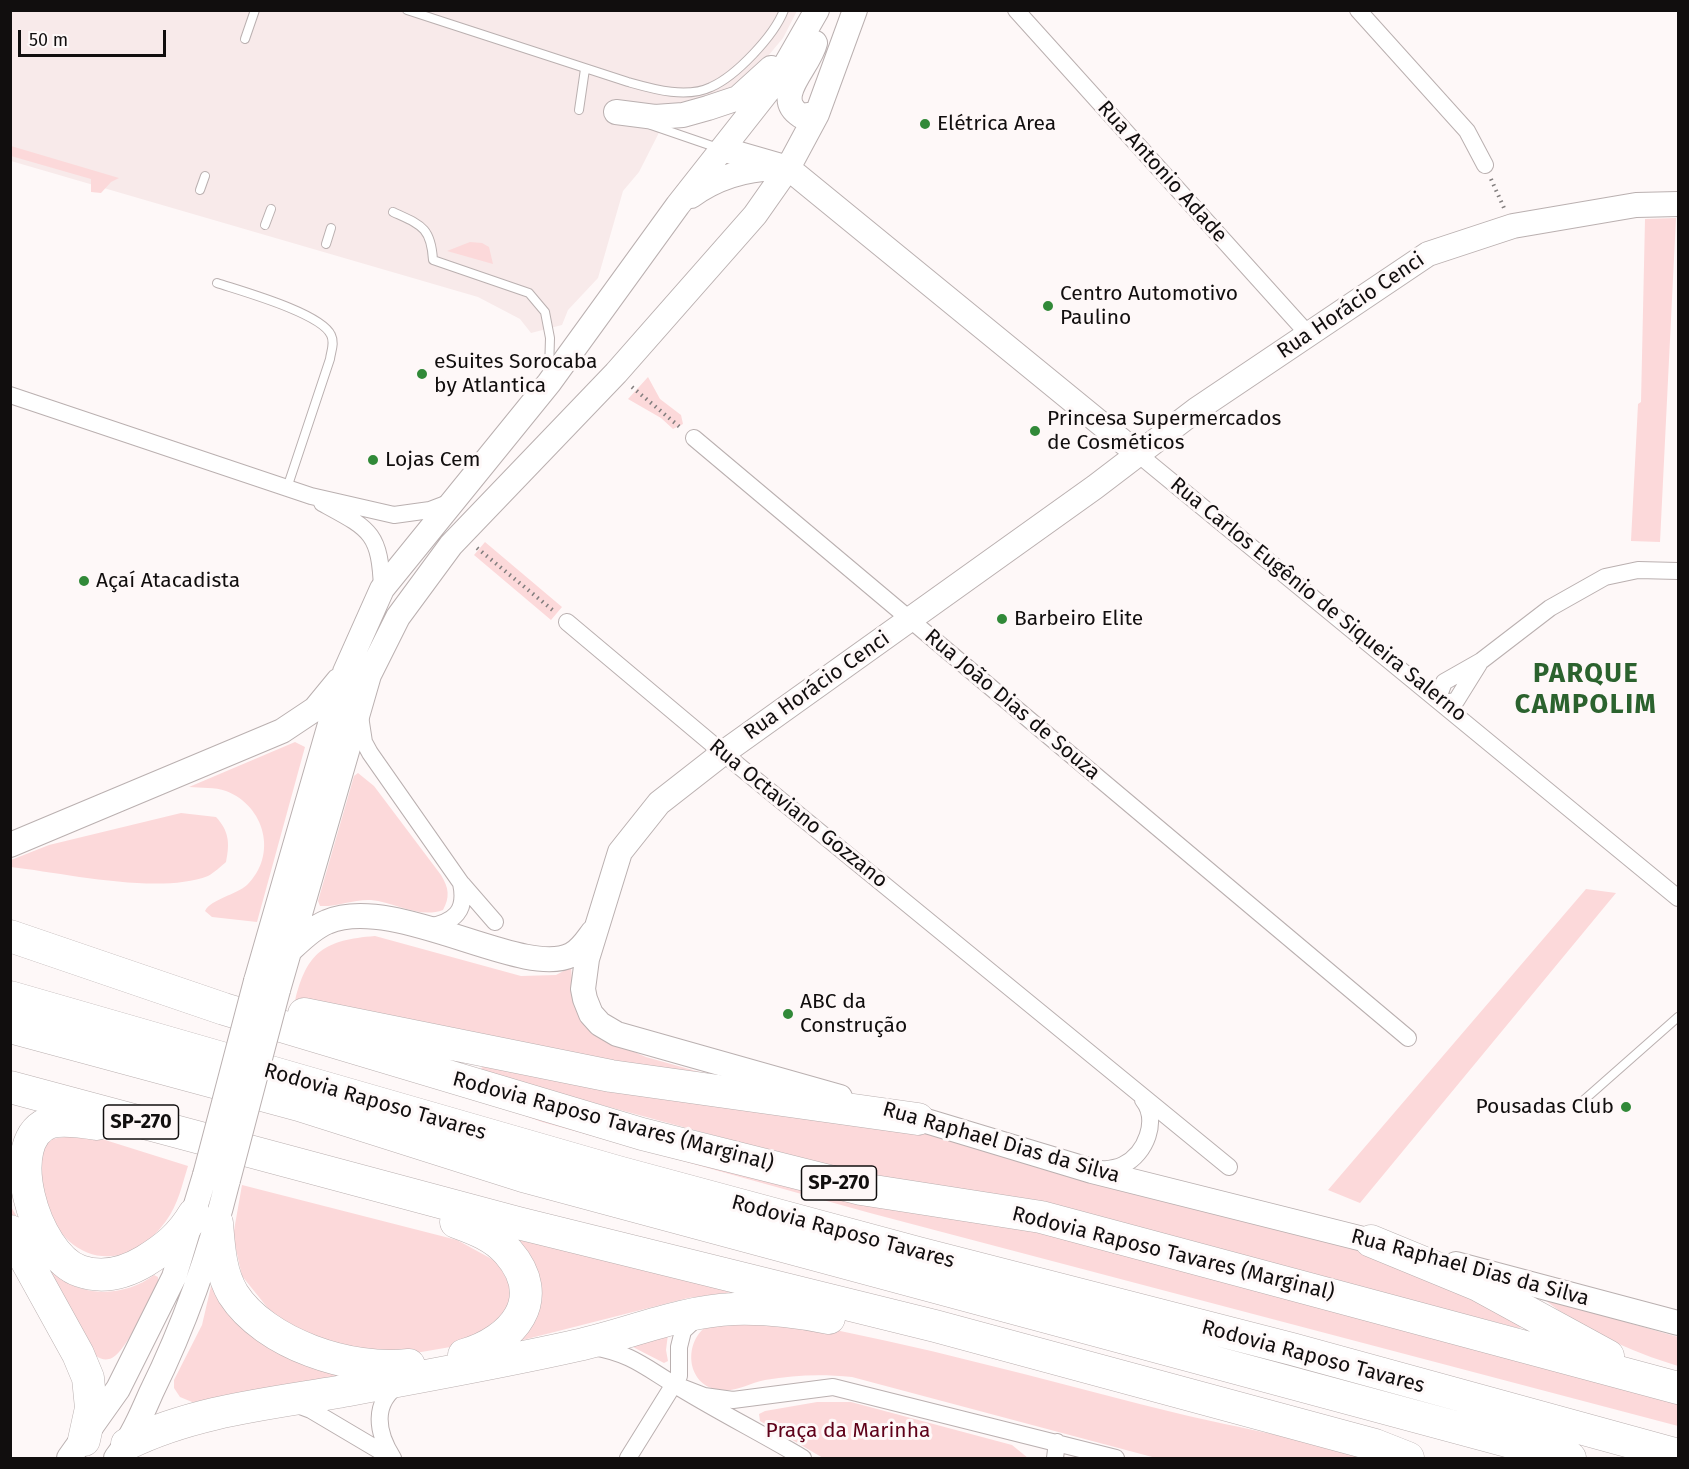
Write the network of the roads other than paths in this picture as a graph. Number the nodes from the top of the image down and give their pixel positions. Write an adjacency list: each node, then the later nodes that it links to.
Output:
1 (255, 10): 9 (lane)
2 (407, 10): 11 (lane)
3 (784, 10): 11 (lane)
4 (817, 10): 10 (main road)
5 (823, 10): 14 (main road)
6 (855, 10): 14 (main road)
7 (1016, 10): 28 (street, Rua Antonio Adade)
8 (1358, 10): 16 (street)
9 (245, 39)
10 (798, 45): 13 (main road); 15 (main road)
11 (585, 69): 12 (lane)
12 (579, 110)
13 (616, 112): 15 (lane)
14 (817, 114): 17 (main road)
15 (722, 149): 17 (main road); 21 (main road)
16 (1485, 165)
17 (788, 168): 21 (main road); 31 (main road, Rua Carlos Eugênio de Siqueira Salerno); 44 (main road)
18 (205, 176): 19 (lane)
19 (200, 189)
20 (1678, 204): 28 (main road, Rua Horácio Cenci)
21 (678, 205): 29 (main road)
22 (271, 209): 24 (lane)
23 (393, 212): 29 (lane)
24 (266, 225)
25 (331, 228): 26 (lane)
26 (326, 244)
27 (217, 283): 35 (lane)
28 (1308, 334): 33 (main road, Rua Horácio Cenci)
29 (549, 383): 37 (main road)
30 (10, 395): 35 (street)
31 (1101, 423): 33 (main road, Rua Carlos Eugênio de Siqueira Salerno); 34 (main road, Rua Horácio Cenci)
32 (693, 438): 40 (street, Rua João Dias de Souza)
33 (1138, 454): 34 (main road, Rua Horácio Cenci); 43 (street, Rua Carlos Eugênio de Siqueira Salerno)
34 (1095, 487): 40 (main road, Rua Horácio Cenci)
35 (287, 488): 36 (street)
36 (311, 496): 37 (street); 39 (street)
37 (451, 502): 39 (main road)
38 (1678, 571): 43 (street)
39 (382, 589): 42 (main road)
40 (911, 620): 45 (main road, Rua Horácio Cenci); 59 (street, Rua João Dias de Souza)
41 (567, 622): 45 (street, Rua Octaviano Gozzano)
42 (345, 672): 46 (main road); 47 (main road)
43 (1441, 701): 48 (street, Rua Carlos Eugênio de Siqueira Salerno)
44 (360, 713): 47 (main road); 49 (street)
45 (723, 753): 52 (main road, Rua Horácio Cenci); 61 (street, Rua Octaviano Gozzano)
46 (10, 845)
47 (300, 873): 54 (main road); 56 (main road)
48 (1678, 898)
49 (470, 906): 50 (street); 51 (street)
50 (495, 922)
51 (428, 927): 52 (main road); 54 (main road)
52 (594, 930): 63 (main road, Rua Raphael Dias da Silva)
53 (10, 936): 55 (highway, Rodovia Raposo Tavares (Marginal) / SP-270)
54 (288, 953): 56 (main road)
55 (130, 977): 63 (highway); 77 (highway, Rodovia Raposo Tavares (Marginal) / SP-270)
56 (267, 986): 68 (main road, bridge); 68 (main road, bridge)
57 (11, 1005): 84 (highway, Rodovia Raposo Tavares / SP-270); 90 (highway, Rodovia Raposo Tavares / SP-270)
58 (1678, 1017): 62 (lane)
59 (1408, 1038)
60 (10, 1087): 64 (highway, SP-270)
61 (1136, 1092): 65 (street, Rua Octaviano Gozzano); 67 (street, Rua Octaviano Gozzano)
62 (1576, 1107)
63 (918, 1119): 67 (main road, Rua Raphael Dias da Silva)
64 (272, 1156): 66 (highway, SP-270); 68 (highway)
65 (1229, 1167)
66 (324, 1170): 68 (highway); 75 (highway, SP-270)
67 (1092, 1171): 70 (main road, Rua Raphael Dias da Silva)
68 (206, 1218): 81 (main road); 83 (main road)
69 (10, 1231): 81 (highway)
70 (1371, 1241): 72 (main road, Rua Raphael Dias da Silva); 77 (highway)
71 (704, 1312): 73 (highway); 75 (highway, SP-270); 76 (street)
72 (1678, 1323)
73 (572, 1347): 74 (highway); 76 (street)
74 (406, 1380): 79 (highway); 85 (street)
75 (1127, 1380): 89 (highway, SP-270)
76 (673, 1384): 78 (street); 80 (street); 86 (street)
77 (1678, 1387)
78 (769, 1395): 80 (street); 82 (street)
79 (282, 1401): 83 (highway); 85 (street)
80 (749, 1426): 87 (street)
81 (76, 1449)
82 (1056, 1450): 88 (street)
83 (122, 1451)
84 (1678, 1455)
85 (393, 1458)
86 (628, 1458)
87 (803, 1458)
88 (1116, 1458)
89 (1408, 1458)
90 (1570, 1458)

